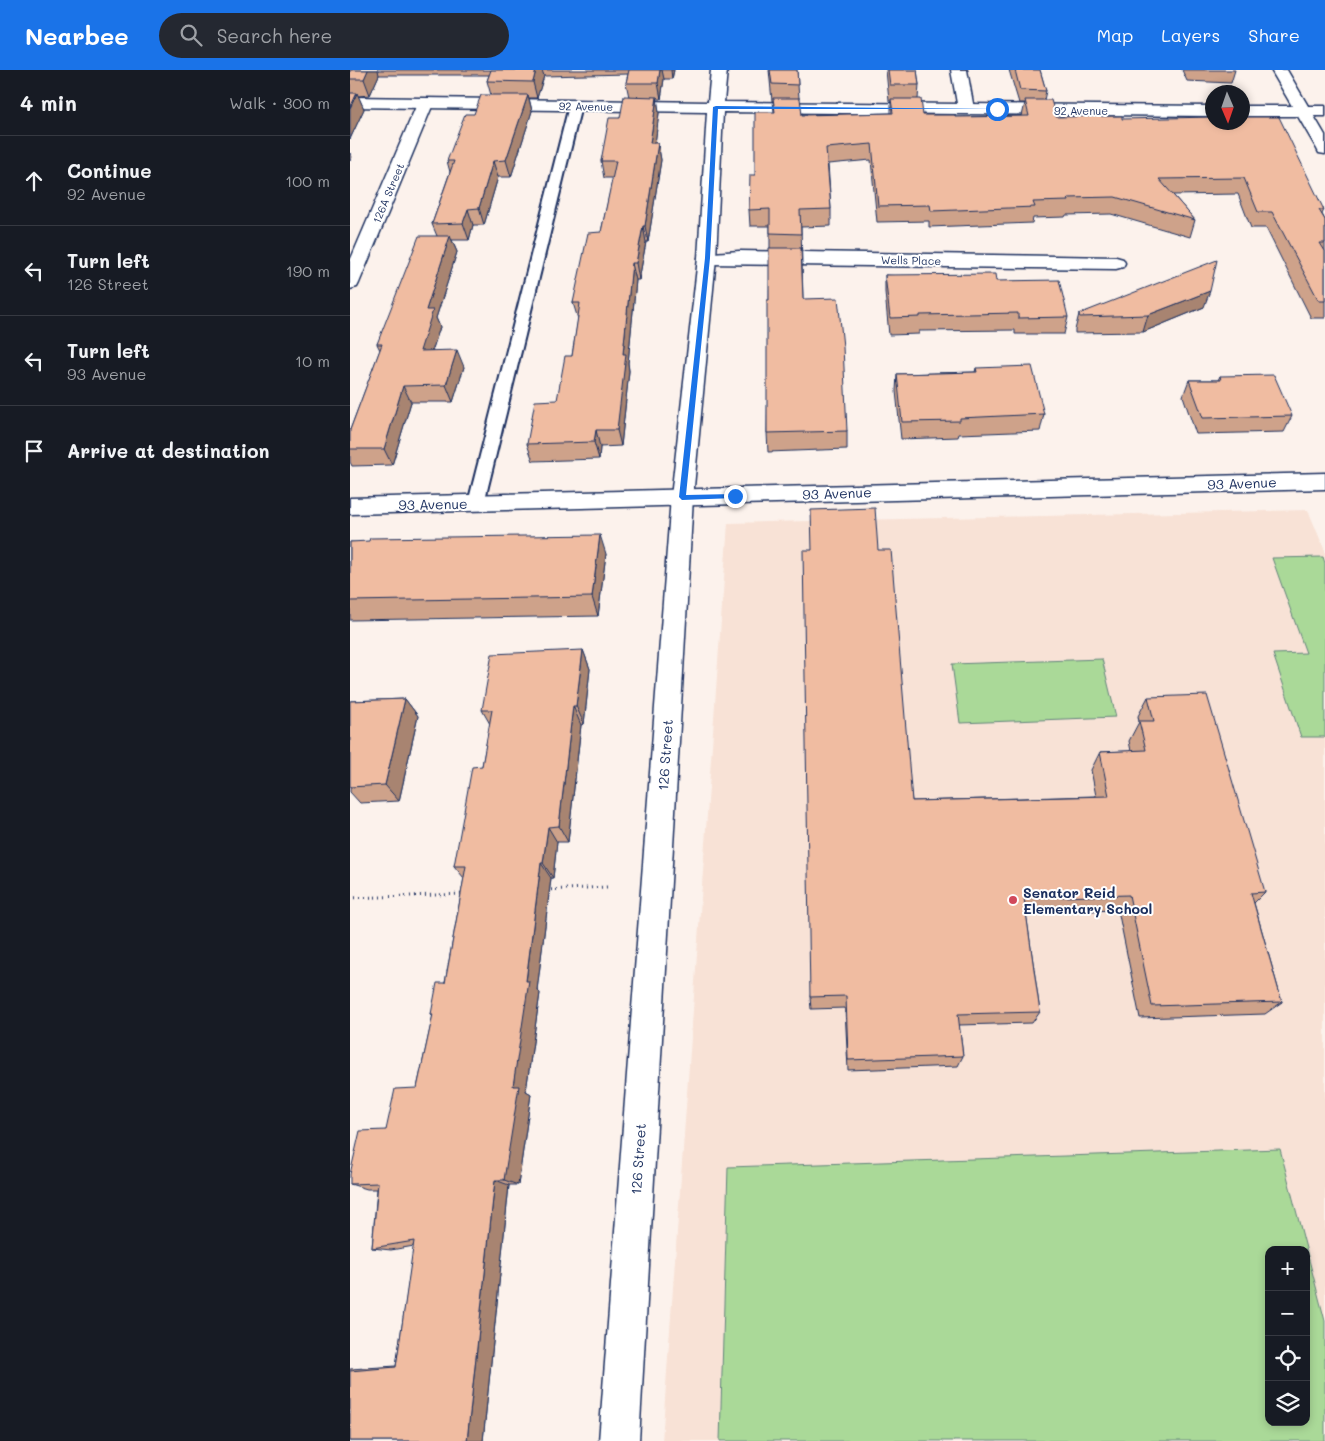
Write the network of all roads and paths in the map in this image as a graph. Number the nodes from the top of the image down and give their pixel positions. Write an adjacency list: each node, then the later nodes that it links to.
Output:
1 (719, 70): 7 (street, 126 Street)
2 (960, 70): 8 (street)
3 (1279, 70): 11 (street)
4 (350, 102): 5 (street, 92 Avenue)
5 (425, 104): 6 (street, 92 Avenue); 16 (street, 126A Street)
6 (575, 106): 7 (street, 92 Avenue); 19 (lane)
7 (716, 107): 8 (street, 92 Avenue); 14 (street, 126 Street)
8 (966, 109): 9 (street, 92 Avenue)
9 (1205, 111)
10 (1250, 111): 11 (street)
11 (1303, 111): 12 (street); 13 (street)
12 (1325, 112)
13 (1325, 149)
14 (707, 258): 15 (street, Wells Place); 18 (street, 126 Street)
15 (1116, 263)
16 (350, 283)
17 (1325, 481): 18 (street, 93 Avenue)
18 (682, 497): 19 (street, 93 Avenue); 25 (street, 126 Street)
19 (476, 503): 20 (street, 93 Avenue)
20 (350, 506)
21 (608, 887): 22 (path)
22 (539, 890)
23 (472, 893): 24 (path)
24 (350, 898)
25 (619, 1441)

